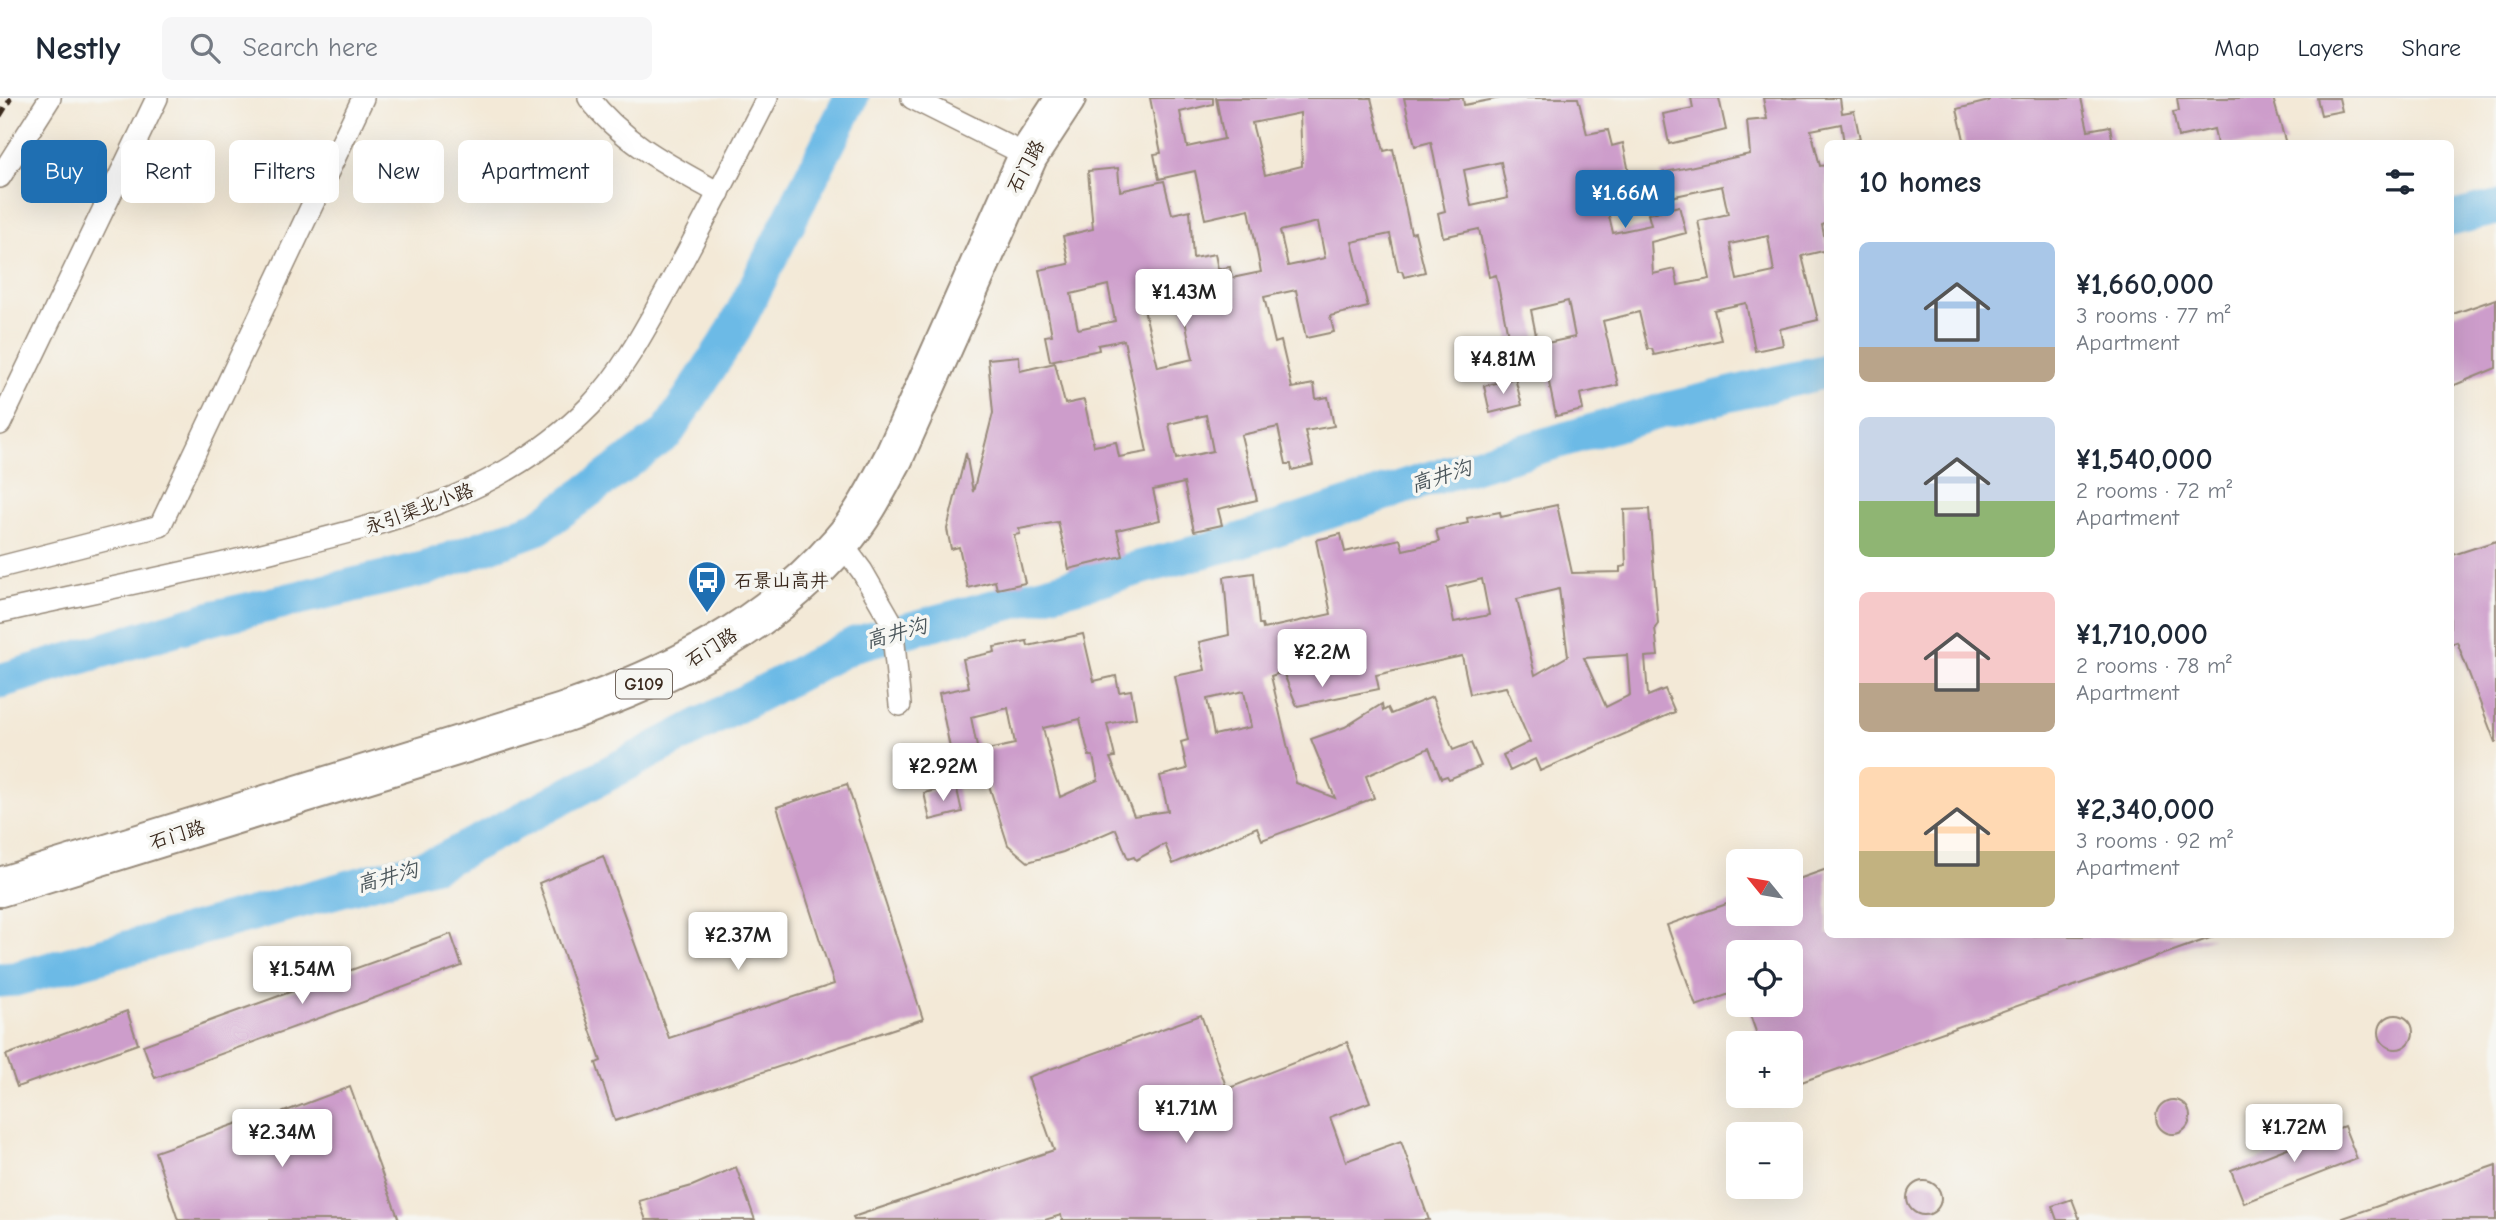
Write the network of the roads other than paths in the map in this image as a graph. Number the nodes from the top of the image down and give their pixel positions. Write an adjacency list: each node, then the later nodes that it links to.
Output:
1 (50, 98): 10 (street)
2 (157, 98): 12 (street)
3 (363, 98): 14 (street)
4 (589, 98): 11 (street)
5 (766, 98): 11 (street, 永引渠北小路)
6 (912, 98): 9 (street)
7 (1045, 98): 9 (highway, 石门路 / G109)
8 (1066, 98): 9 (highway, 石门路 / G109)
9 (1020, 152): 13 (highway, 石门路 / G109)
10 (0, 177)
11 (719, 193): 15 (street, 永引渠北小路)
12 (0, 424)
13 (835, 536): 16 (street); 17 (highway, 石门路 / G109); 18 (highway, 石门路 / G109)
14 (0, 567)
15 (0, 612)
16 (900, 705)
17 (0, 869)
18 (0, 887)

